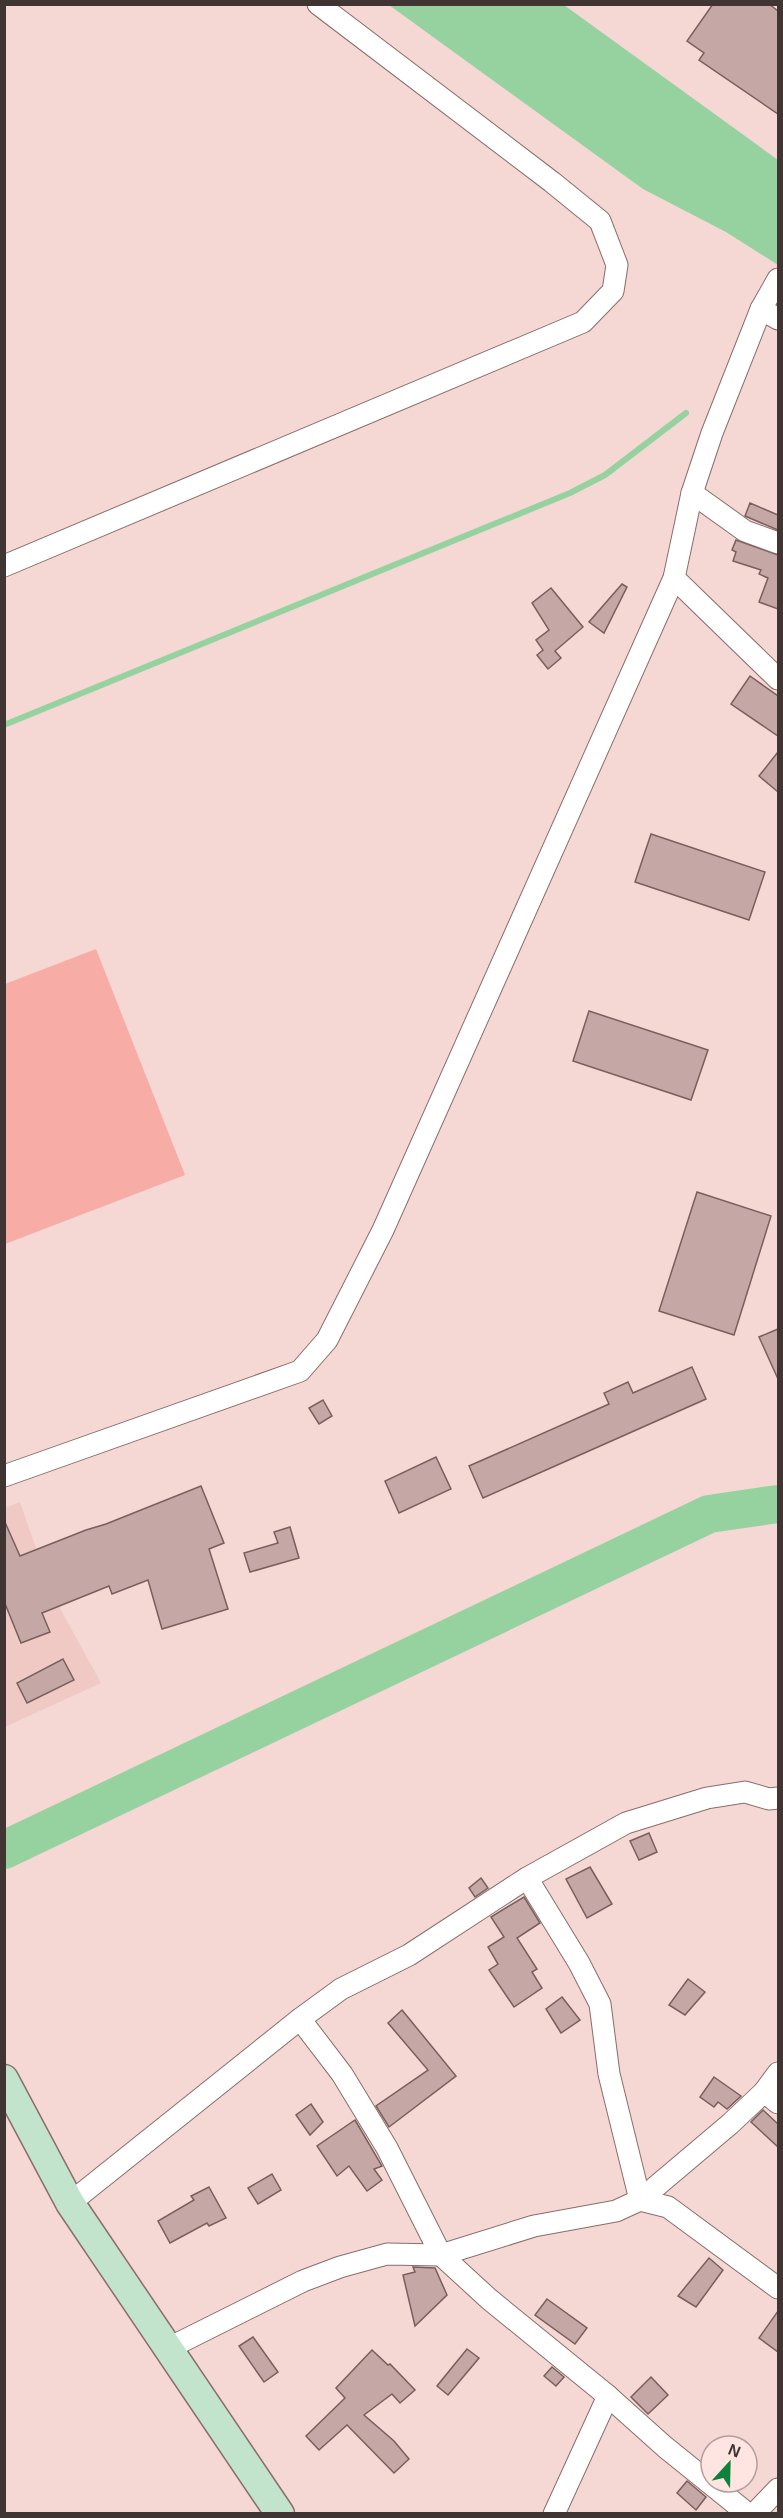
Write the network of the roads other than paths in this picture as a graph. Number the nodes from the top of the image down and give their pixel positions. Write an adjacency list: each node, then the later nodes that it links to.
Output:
1 (318, 4): 6 (street)
2 (778, 279): 3 (street)
3 (770, 314): 4 (street)
4 (692, 492): 5 (street); 7 (street)
5 (778, 543)
6 (4, 566)
7 (674, 578): 8 (street); 9 (street)
8 (778, 680)
9 (4, 1476)
10 (778, 1798): 11 (street)
11 (527, 1878): 12 (street); 16 (street)
12 (300, 2019): 17 (street); 18 (street)
13 (778, 2073): 15 (street)
14 (4, 2079): 17 (street)
15 (771, 2098): 16 (street)
16 (640, 2200): 18 (street); 19 (street)
17 (70, 2203): 20 (street)
18 (441, 2254): 20 (street); 21 (street)
19 (778, 2288)
20 (167, 2349): 23 (street)
21 (608, 2396): 24 (street); 25 (street)
22 (778, 2489): 26 (street)
23 (280, 2514)
24 (555, 2514)
25 (748, 2514)
26 (754, 2514)

